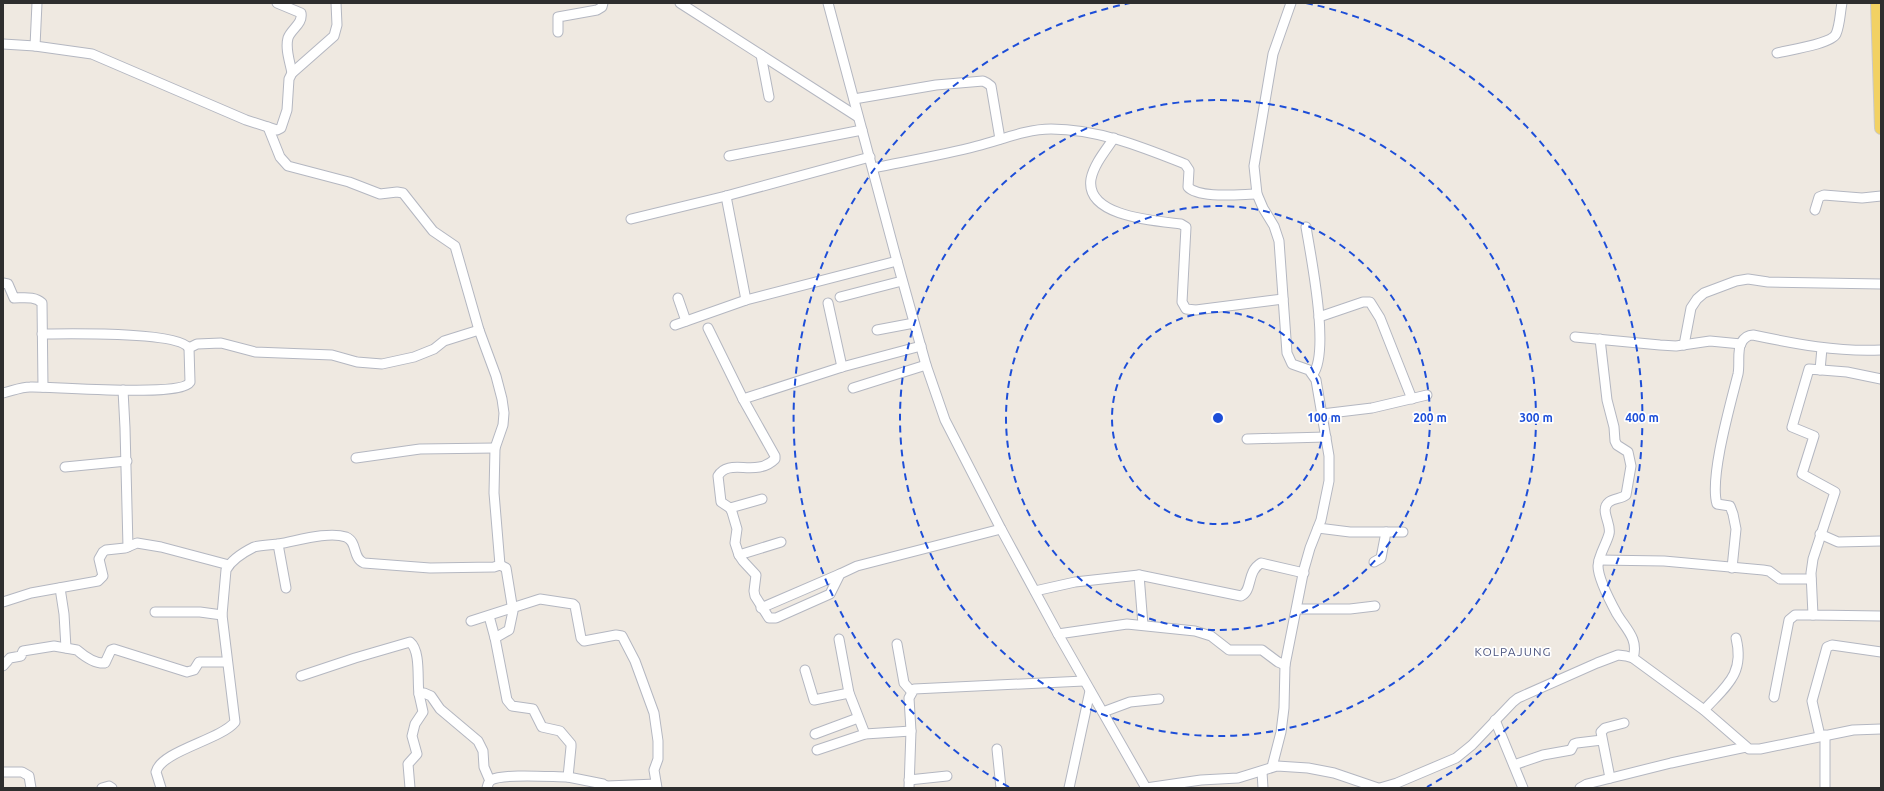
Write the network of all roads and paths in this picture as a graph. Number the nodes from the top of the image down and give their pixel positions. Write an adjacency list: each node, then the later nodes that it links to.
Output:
1 (38, 3): 12 (street)
2 (277, 3): 15 (street)
3 (336, 3): 15 (street)
4 (603, 3): 10 (street)
5 (680, 3): 14 (street)
6 (828, 3): 17 (street)
7 (1291, 3): 27 (street)
8 (1842, 3): 13 (street)
9 (1878, 10): 20 (main road)
10 (558, 32)
11 (3, 44): 12 (street)
12 (35, 46): 19 (street)
13 (1777, 53)
14 (761, 55): 16 (street); 18 (street)
15 (292, 73): 19 (street)
16 (769, 97)
17 (854, 99): 18 (street); 23 (street)
18 (858, 117): 21 (street)
19 (268, 127): 47 (street)
20 (1881, 128)
21 (862, 130): 24 (street); 25 (street)
22 (1114, 138): 23 (street); 27 (street); 39 (street)
23 (1000, 140): 26 (street)
24 (729, 156)
25 (870, 157): 26 (street); 28 (street)
26 (878, 167): 33 (street)
27 (1258, 194): 39 (street)
28 (726, 196): 31 (street); 40 (street)
29 (1881, 196): 30 (street)
30 (1815, 210)
31 (632, 219)
32 (1306, 227): 42 (street)
33 (896, 261): 34 (street); 40 (street)
34 (902, 281): 38 (street); 44 (street)
35 (3, 282): 49 (street)
36 (1881, 284): 53 (street)
37 (678, 298): 43 (street)
38 (840, 298)
39 (1284, 299): 61 (street)
40 (746, 300): 43 (street)
41 (828, 302): 59 (street)
42 (1319, 317): 61 (street); 69 (street)
43 (686, 321): 45 (street)
44 (914, 323): 48 (street); 54 (street)
45 (675, 325)
46 (708, 328): 68 (street)
47 (479, 330): 55 (street); 73 (street)
48 (877, 330)
49 (42, 334): 55 (street); 63 (street)
50 (1575, 337): 51 (street)
51 (1600, 339): 53 (street); 89 (street)
52 (1741, 344): 53 (street); 56 (street); 93 (street)
53 (1684, 345)
54 (921, 346): 58 (street); 59 (street)
55 (189, 348): 65 (street)
56 (1822, 348): 57 (street); 60 (street)
57 (1881, 350)
58 (926, 365): 64 (street); 80 (street)
59 (842, 367): 68 (street)
60 (1820, 370): 62 (street); 83 (street)
61 (1313, 374): 70 (street)
62 (1881, 379)
63 (43, 387): 65 (street); 66 (street)
64 (854, 388)
65 (123, 390): 75 (street)
66 (3, 393)
67 (1427, 395): 69 (street)
68 (743, 399): 78 (street)
69 (1412, 399): 70 (street)
70 (1322, 414): 71 (street)
71 (1326, 437): 72 (street); 79 (street)
72 (1247, 439)
73 (495, 448): 74 (street); 92 (street)
74 (356, 458)
75 (126, 461): 76 (street); 87 (street)
76 (65, 467)
77 (762, 499): 78 (street)
78 (730, 508): 88 (street)
79 (1318, 528): 81 (street); 94 (street)
80 (1001, 529): 95 (street); 100 (street)
81 (1386, 532): 82 (street); 90 (street)
82 (1403, 532)
83 (1820, 534): 84 (street); 97 (street)
84 (1881, 541)
85 (781, 542): 88 (street)
86 (278, 544): 91 (street); 92 (street); 99 (street)
87 (128, 547): 91 (street); 98 (street)
88 (739, 555): 103 (street)
89 (1599, 560): 93 (street); 120 (street)
90 (1374, 562)
91 (229, 565): 107 (street)
92 (500, 565): 104 (street)
93 (1732, 568): 97 (street)
94 (1304, 573): 96 (street); 105 (street)
95 (840, 574): 103 (street); 103 (street)
96 (1139, 575): 100 (street); 112 (street)
97 (1811, 579): 108 (street)
98 (60, 588): 101 (street); 118 (street)
99 (286, 588)
100 (1035, 591): 113 (street)
101 (3, 602)
102 (1375, 606): 105 (street)
103 (761, 608)
104 (512, 609): 109 (street); 114 (street); 156 (street)
105 (1297, 609): 122 (street)
106 (155, 612): 107 (street)
107 (222, 615): 121 (street)
108 (1813, 615): 110 (street); 131 (street)
109 (489, 616): 111 (street); 114 (street)
110 (1881, 616)
111 (471, 622)
112 (1142, 625): 113 (street); 122 (street)
113 (1058, 634): 126 (street)
114 (495, 638): 152 (street)
115 (1736, 638): 133 (street)
116 (839, 639): 129 (street)
117 (897, 644): 127 (street)
118 (66, 648): 121 (street); 123 (street)
119 (1881, 652): 142 (street)
120 (1633, 658): 133 (street); 136 (street)
121 (227, 662): 161 (street)
122 (1285, 665): 148 (street)
123 (3, 666)
124 (805, 670): 129 (street)
125 (301, 676): 130 (street)
126 (1084, 681): 127 (street); 128 (street)
127 (911, 691): 139 (street)
128 (1090, 691): 134 (street); 164 (street)
129 (849, 693): 135 (street)
130 (419, 694): 154 (street); 162 (street)
131 (1774, 697)
132 (1160, 699): 134 (street)
133 (1704, 710): 144 (street)
134 (1103, 712): 165 (street)
135 (858, 718): 140 (street); 141 (street)
136 (1495, 720): 147 (street); 167 (street)
137 (1624, 723): 143 (street)
138 (1881, 729): 142 (street)
139 (911, 731): 141 (street); 155 (street)
140 (815, 734)
141 (865, 734): 146 (street)
142 (1822, 736): 144 (street); 170 (street)
143 (1602, 740): 147 (street); 153 (street)
144 (1746, 747): 153 (street)
145 (997, 749): 163 (street)
146 (816, 750)
147 (1514, 765): 168 (street)
148 (1272, 767): 150 (street); 167 (street)
149 (3, 772): 158 (street)
150 (1262, 772): 165 (street); 166 (street)
151 (947, 776): 155 (street)
152 (568, 777): 154 (street); 157 (street)
153 (1610, 778): 169 (street)
154 (488, 784)
155 (909, 784)
156 (656, 786): 157 (street)
157 (608, 787)
158 (32, 788)
159 (102, 788): 160 (street)
160 (112, 788)
161 (161, 788)
162 (410, 788)
163 (1001, 788)
164 (1069, 788)
165 (1146, 788)
166 (1263, 788)
167 (1379, 788)
168 (1524, 788)
169 (1580, 788)
170 (1825, 788)

